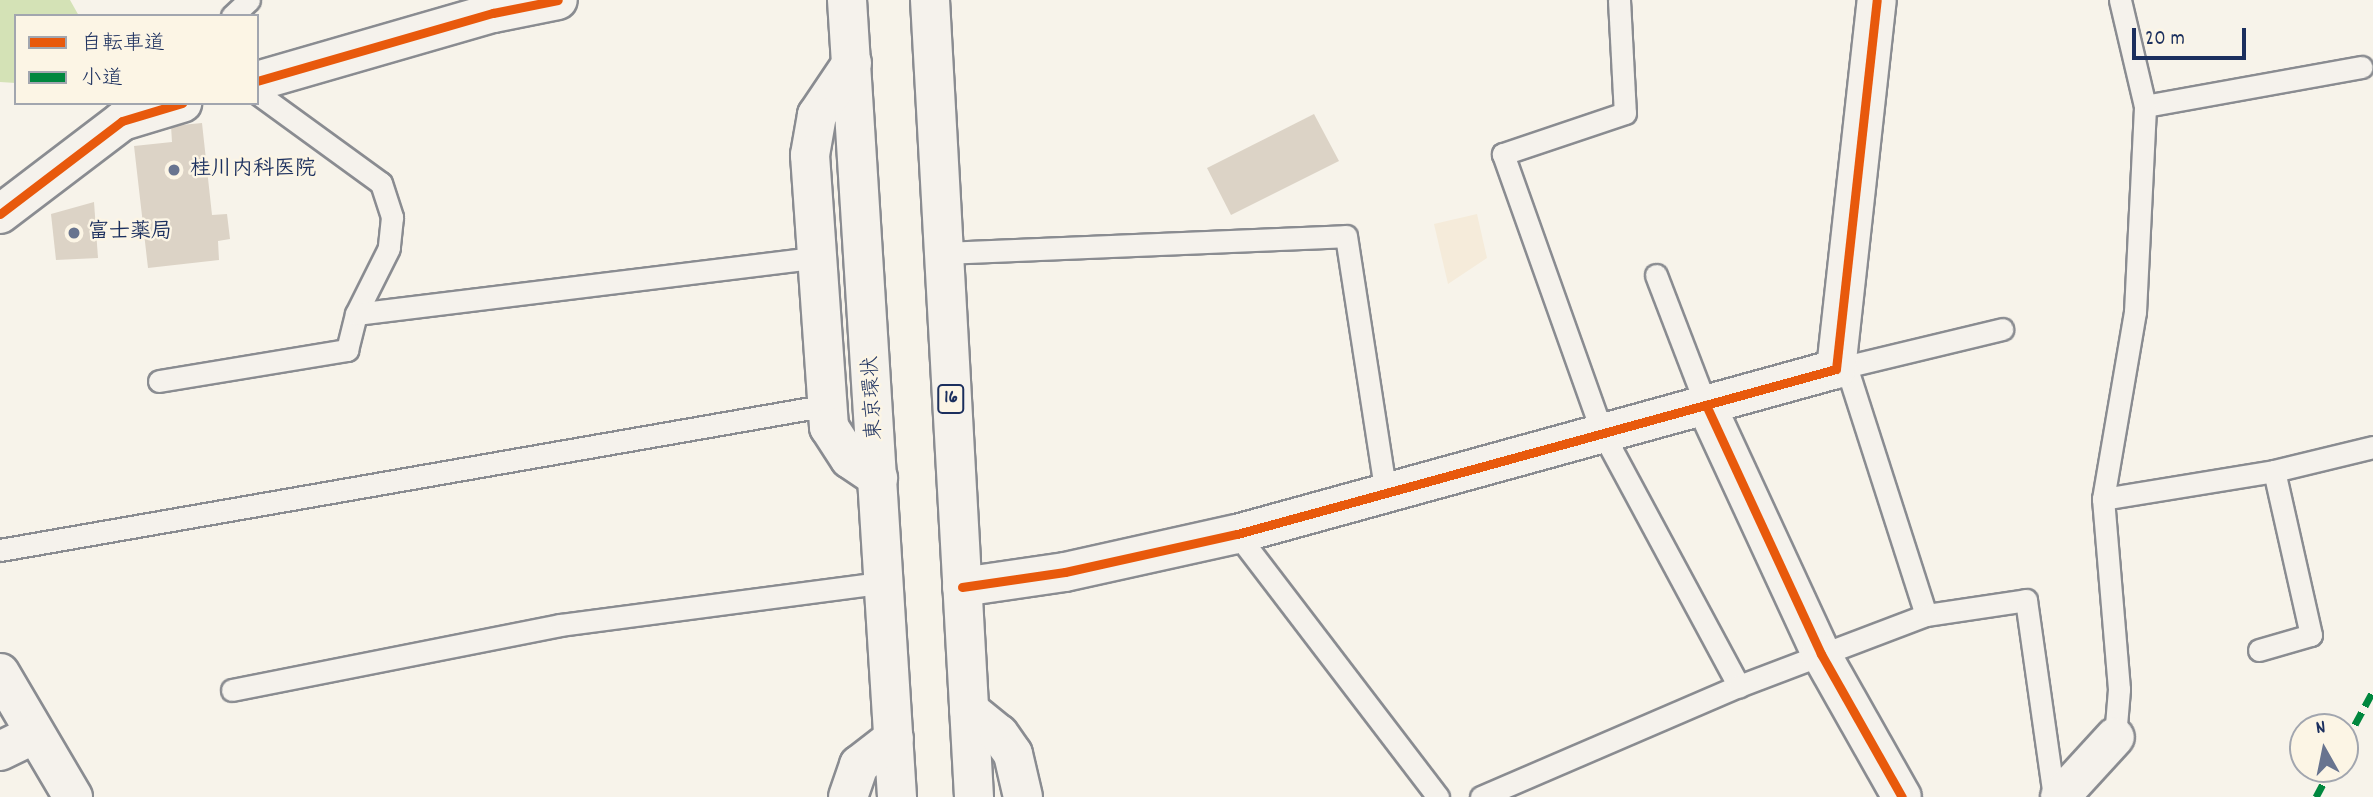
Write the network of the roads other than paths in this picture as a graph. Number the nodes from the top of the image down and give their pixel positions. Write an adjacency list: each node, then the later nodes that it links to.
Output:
1 (249, 0): 8 (lane)
2 (558, 0): 11 (main road)
3 (847, 0): 9 (main road, 東京環状)
4 (930, 0): 17 (main road, 16)
5 (1619, 0): 26 (lane)
6 (1877, 0): 22 (main road)
7 (2120, 0): 14 (lane)
8 (234, 14)
9 (852, 63): 18 (main road); 29 (main road, 東京環状)
10 (2362, 67): 14 (lane)
11 (259, 80)
12 (259, 94): 20 (lane)
13 (171, 105): 15 (main road)
14 (2146, 106): 31 (lane)
15 (131, 112): 16 (main road)
16 (0, 214)
17 (942, 253): 30 (lane); 35 (main road, 16)
18 (817, 257): 20 (lane); 24 (main road)
19 (1656, 275): 25 (lane)
20 (356, 314): 23 (lane)
21 (2002, 329): 22 (lane)
22 (1842, 369): 25 (main road); 36 (lane)
23 (159, 381)
24 (828, 405): 29 (main road); 33 (lane)
25 (1706, 405): 26 (main road); 38 (main road)
26 (1602, 432): 30 (main road); 40 (lane)
27 (2373, 447): 28 (lane)
28 (2274, 471): 31 (lane); 37 (lane)
29 (878, 478): 34 (main road, 東京環状)
30 (1385, 489): 32 (main road)
31 (2103, 499): 44 (lane)
32 (1237, 534): 35 (main road); 52 (lane)
33 (0, 550)
34 (885, 582): 41 (lane); 45 (main road, 東京環状)
35 (962, 587): 42 (main road, 16)
36 (1926, 615): 38 (lane); 55 (lane)
37 (2259, 650)
38 (1821, 654): 40 (lane); 54 (main road)
39 (0, 673): 43 (main road)
40 (1739, 686): 53 (lane)
41 (232, 690)
42 (969, 710): 50 (main road, 16); 51 (main road)
43 (35, 734): 46 (main road); 47 (main road)
44 (2115, 737): 56 (main road)
45 (894, 738): 48 (main road); 49 (main road, 東京環状)
46 (0, 751)
47 (73, 797)
48 (848, 797)
49 (897, 797)
50 (974, 797)
51 (1023, 797)
52 (1438, 797)
53 (1481, 797)
54 (1902, 797)
55 (2053, 797)
56 (2060, 797)

